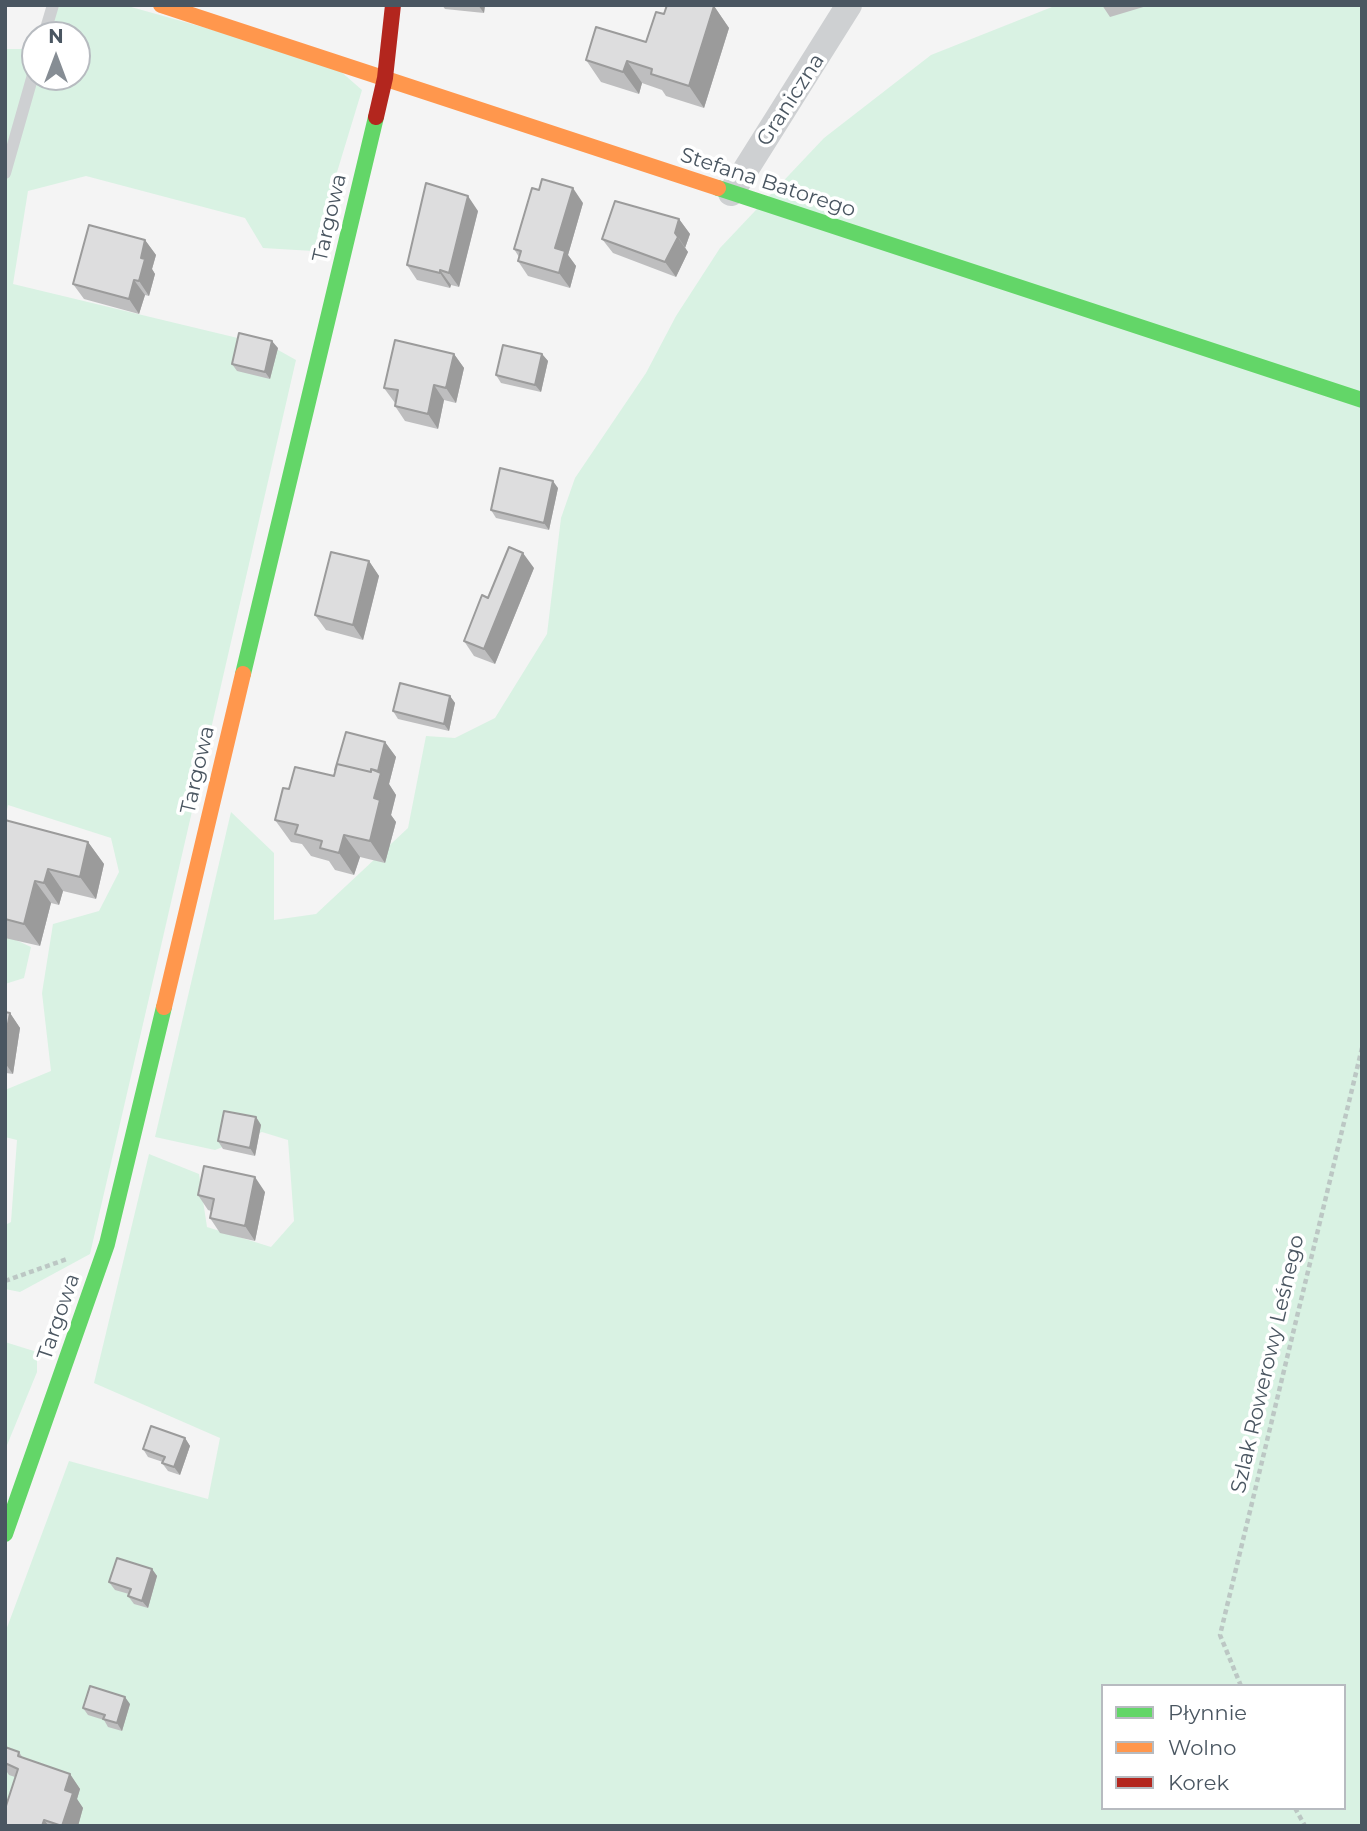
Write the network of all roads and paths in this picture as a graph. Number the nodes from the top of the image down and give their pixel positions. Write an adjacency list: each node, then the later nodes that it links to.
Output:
1 (160, 5): 4 (street, Stefana Batorego)
2 (393, 5): 4 (street, Targowa)
3 (849, 5): 7 (street, Graniczna)
4 (385, 78): 7 (street, Stefana Batorego); 10 (street, Targowa)
5 (28, 91): 6 (lane)
6 (5, 173)
7 (732, 193): 8 (street, Stefana Batorego)
8 (1362, 400)
9 (1362, 1048): 13 (path, Szlak Rowerowy Leśnego)
10 (107, 1244): 11 (path); 12 (street, Targowa)
11 (5, 1281)
12 (5, 1534)
13 (1240, 1684)
14 (1297, 1810): 15 (path)
15 (1305, 1826)

